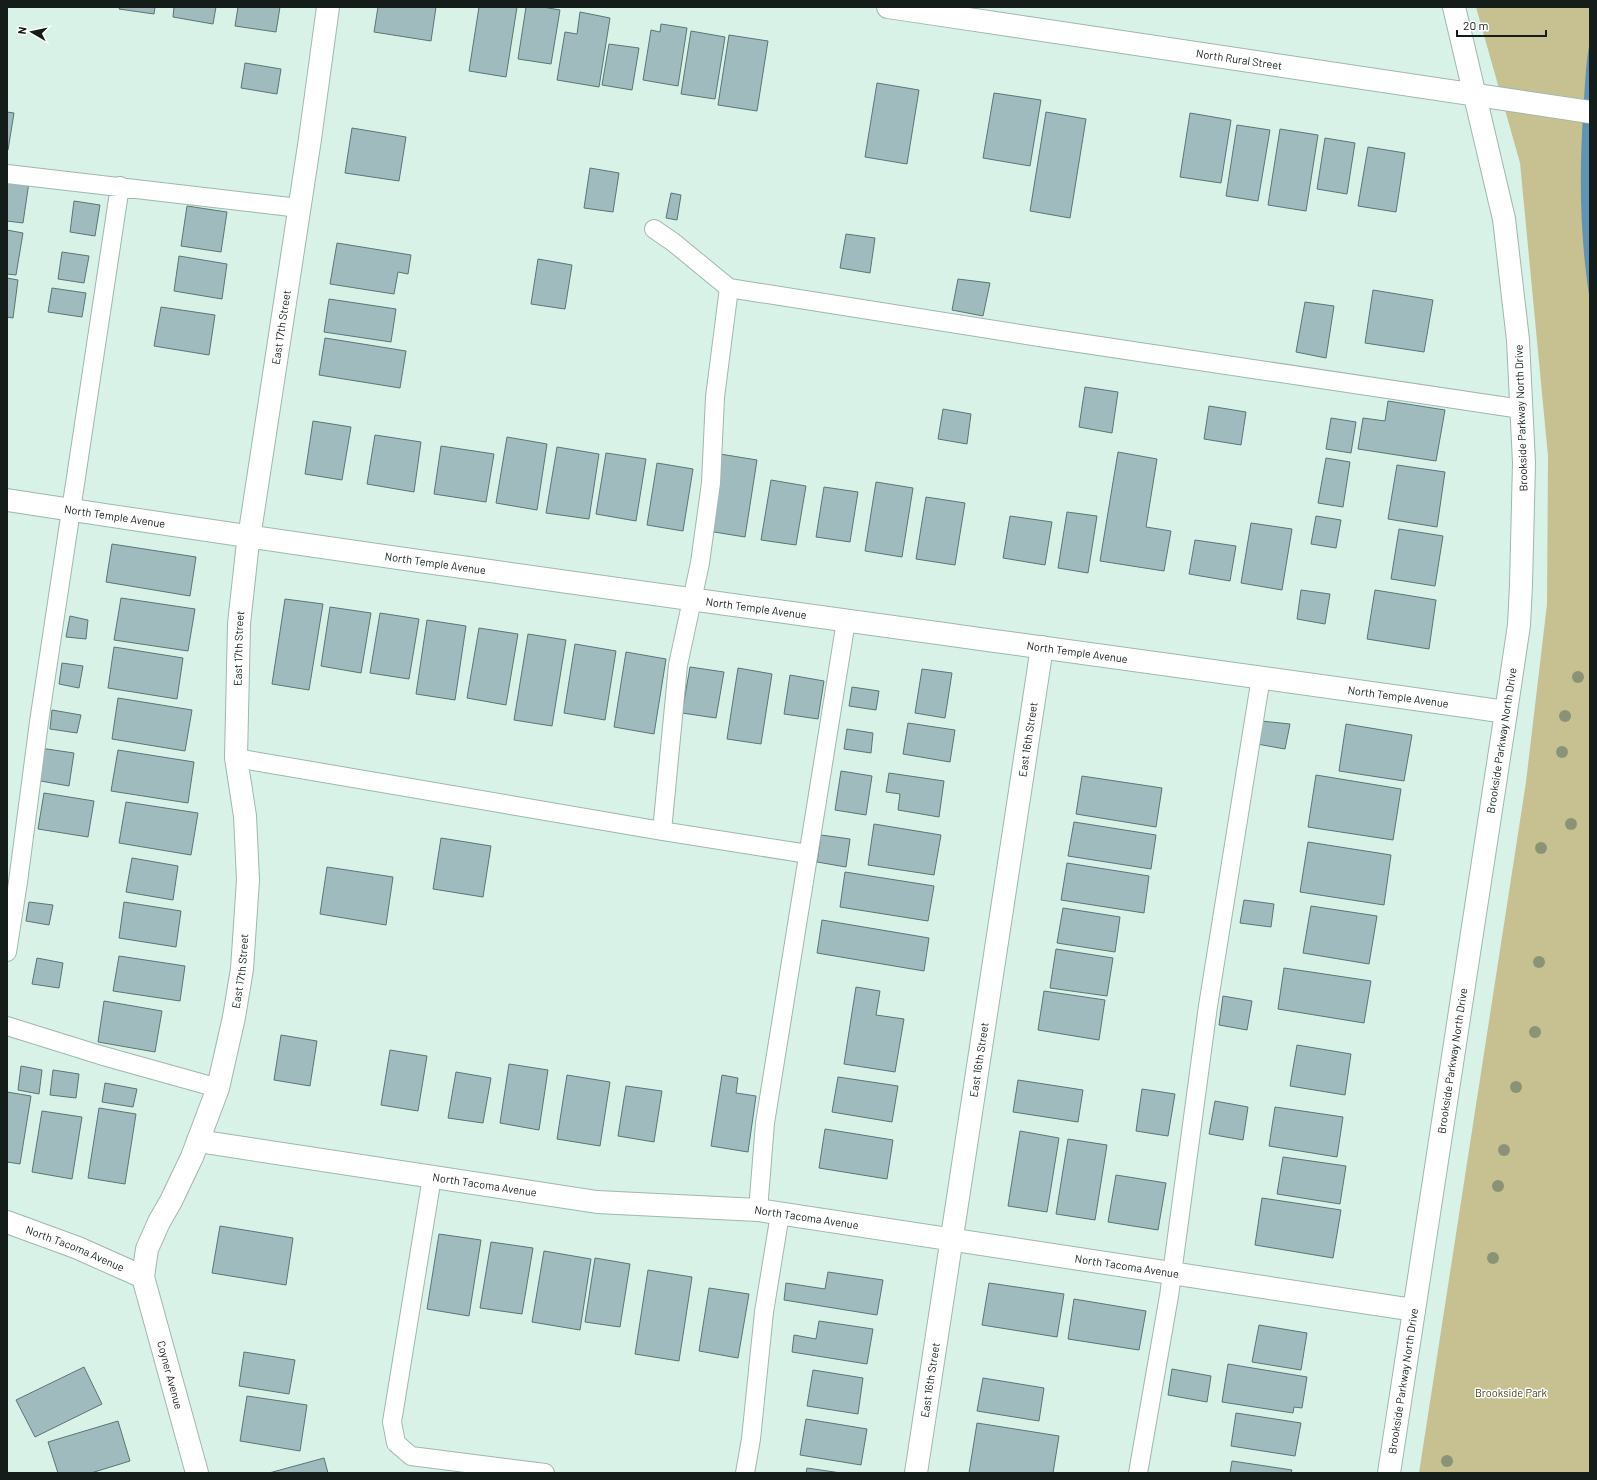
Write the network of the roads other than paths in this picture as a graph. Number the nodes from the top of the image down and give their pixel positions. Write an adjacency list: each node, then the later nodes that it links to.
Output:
1 (328, 7): 8 (street, East 17th Street)
2 (888, 7): 4 (street, North Rural Street)
3 (1454, 7): 4 (street, Brookside Parkway North Drive)
4 (1475, 95): 5 (street, North Rural Street); 11 (street, Brookside Parkway North Drive)
5 (1590, 112)
6 (7, 174): 7 (lane)
7 (120, 186): 8 (lane); 13 (lane)
8 (299, 208): 14 (street, East 17th Street)
9 (654, 229): 10 (lane)
10 (729, 288): 11 (lane); 15 (lane)
11 (1521, 409): 19 (street, Brookside Parkway North Drive)
12 (7, 500): 13 (street, North Temple Avenue)
13 (72, 510): 14 (street, North Temple Avenue); 23 (lane)
14 (249, 536): 15 (street, North Temple Avenue); 20 (street, East 17th Street)
15 (692, 600): 16 (street, North Temple Avenue); 21 (lane)
16 (846, 621): 17 (street, North Temple Avenue); 22 (lane)
17 (1042, 647): 18 (street, North Temple Avenue); 31 (street, East 16th Street)
18 (1261, 677): 19 (street, North Temple Avenue); 32 (lane)
19 (1506, 712): 34 (street, Brookside Parkway North Drive)
20 (236, 758): 21 (lane); 25 (street, East 17th Street)
21 (662, 831): 22 (lane)
22 (808, 854): 28 (lane)
23 (7, 952)
24 (7, 1026): 25 (lane)
25 (218, 1088): 26 (street, East 17th Street)
26 (198, 1141): 27 (street, North Tacoma Avenue); 33 (street, East 17th Street)
27 (432, 1177): 28 (street, North Tacoma Avenue); 35 (lane)
28 (758, 1210): 29 (street, North Tacoma Avenue)
29 (780, 1214): 31 (street, North Tacoma Avenue); 38 (lane)
30 (7, 1222): 33 (street, North Tacoma Avenue)
31 (951, 1240): 32 (street, North Tacoma Avenue); 39 (street, East 16th Street)
32 (1172, 1273): 34 (street, North Tacoma Avenue); 40 (lane)
33 (143, 1277): 36 (street, Coyner Avenue)
34 (1414, 1310): 41 (street, Brookside Parkway North Drive)
35 (482, 1469): 37 (lane)
36 (197, 1473)
37 (545, 1473)
38 (745, 1473)
39 (916, 1473)
40 (1138, 1473)
41 (1389, 1473)

